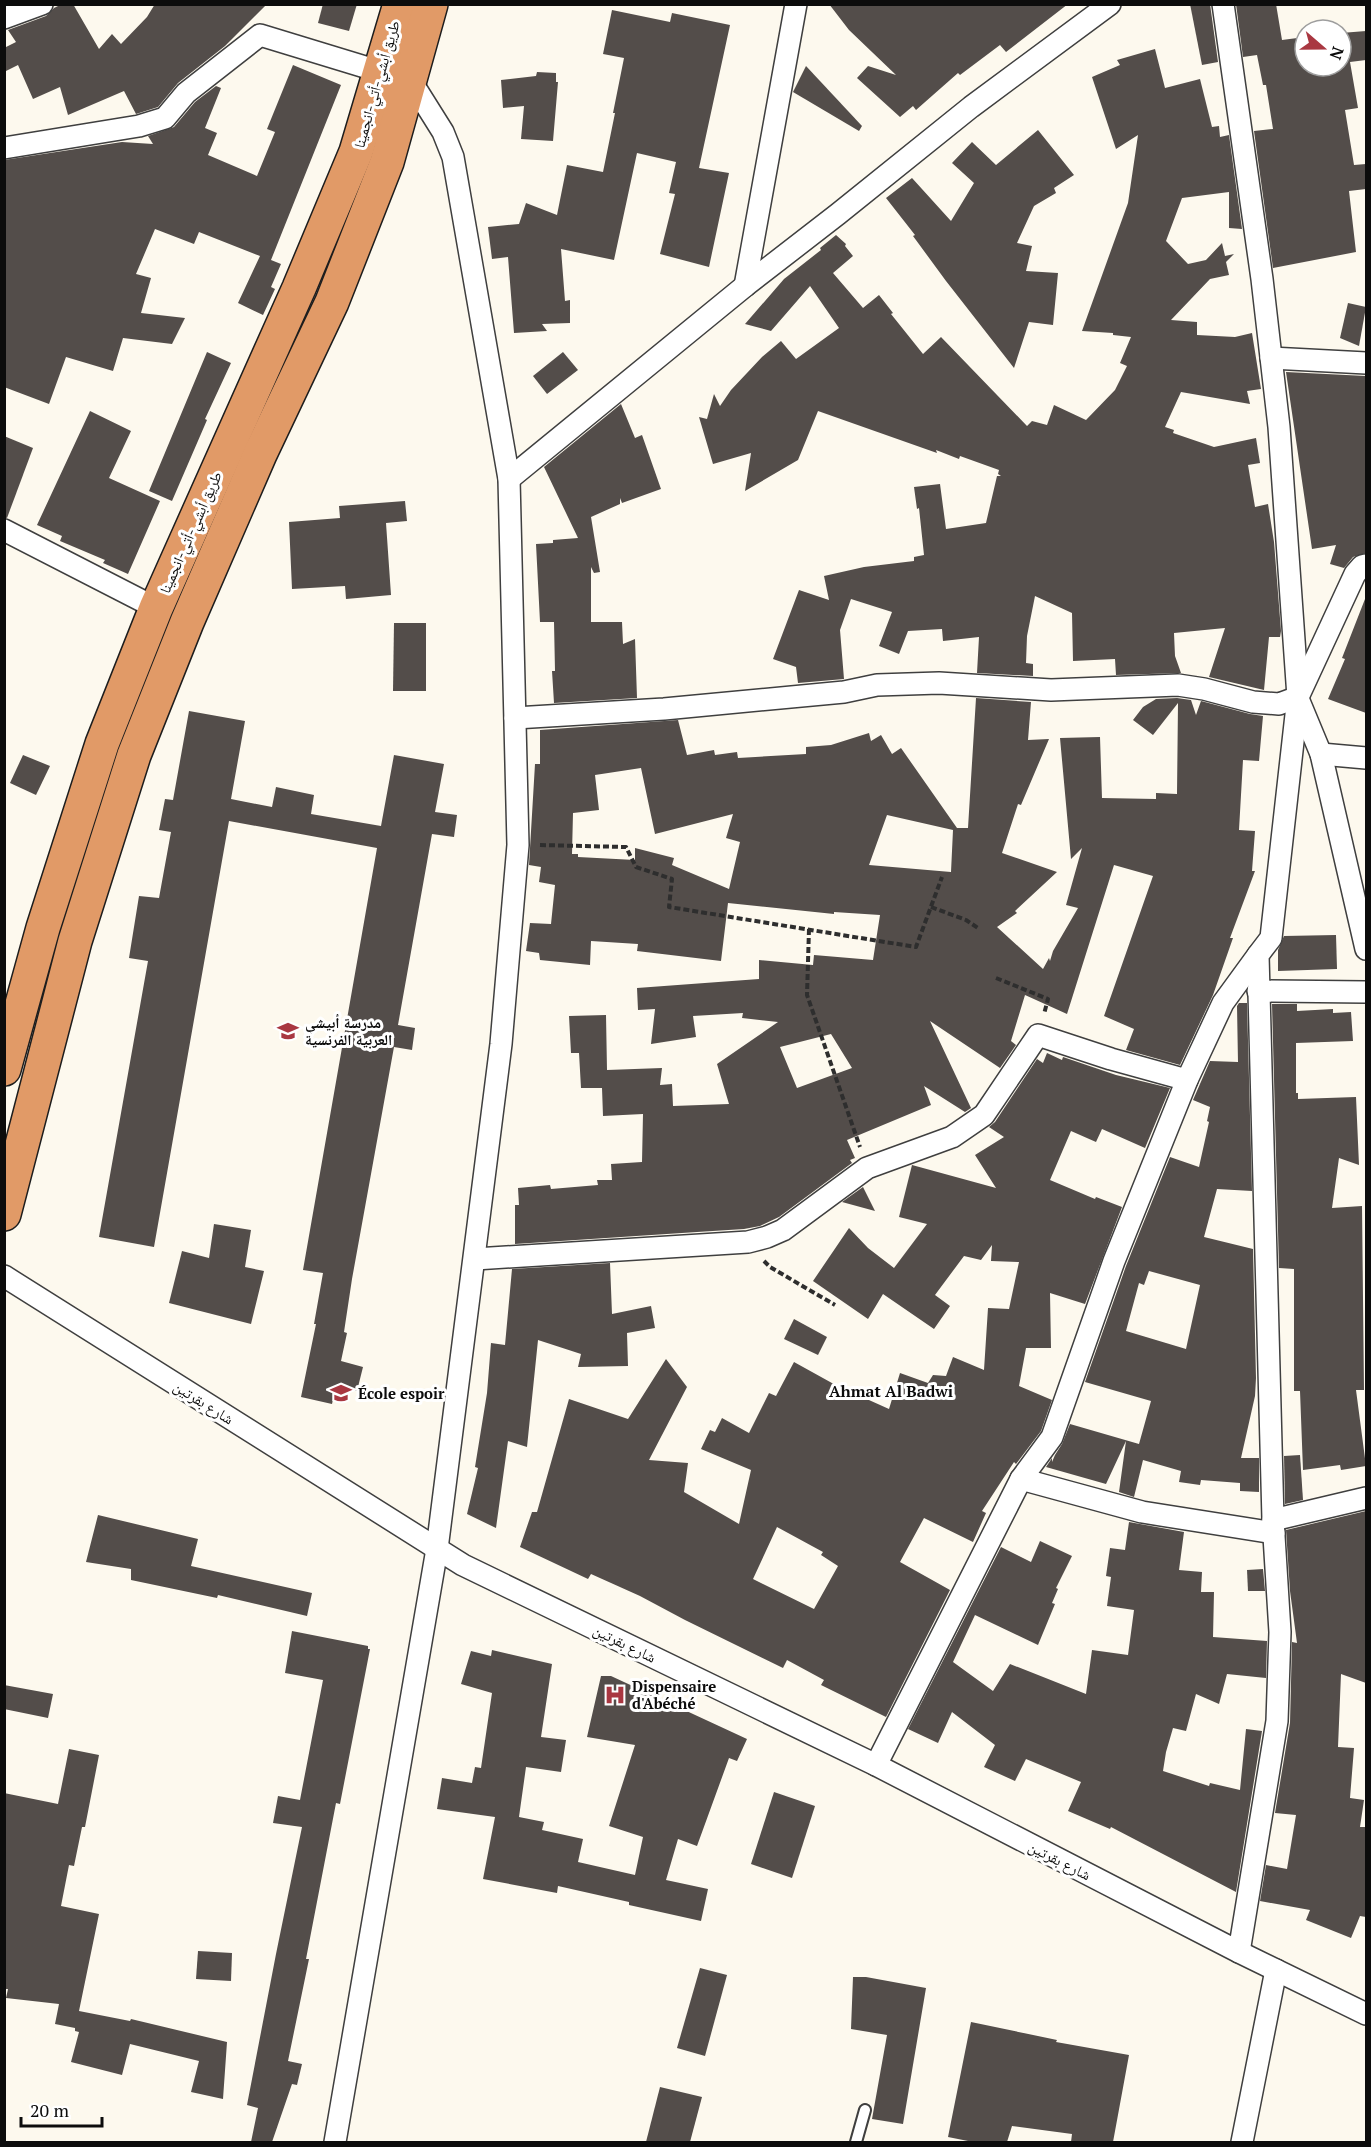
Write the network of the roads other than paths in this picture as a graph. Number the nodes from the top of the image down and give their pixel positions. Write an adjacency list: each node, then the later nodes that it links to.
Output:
1 (42, 4): 7 (street)
2 (400, 4): 8 (highway, طريق أبشي-أتي-انجمينا)
3 (431, 4): 9 (highway)
4 (796, 4): 11 (street)
5 (1110, 4): 11 (street)
6 (1223, 4): 12 (street)
7 (4, 18)
8 (381, 70): 9 (street); 10 (street); 17 (highway, طريق أبشي-أتي-انجمينا)
9 (411, 81): 14 (street); 28 (highway)
10 (4, 148)
11 (745, 286): 14 (street)
12 (1271, 358): 13 (street); 18 (street)
13 (1366, 363)
14 (509, 479): 19 (street)
15 (4, 530): 17 (street)
16 (1366, 565): 18 (street)
17 (156, 608): 26 (highway, طريق أبشي-أتي-انجمينا)
18 (1298, 697): 19 (street); 20 (street); 23 (street)
19 (515, 718): 29 (street)
20 (1321, 754): 21 (street); 22 (street)
21 (1366, 758)
22 (1366, 949)
23 (1258, 955): 24 (street); 27 (street)
24 (1258, 991): 25 (street); 33 (street)
25 (1366, 992)
26 (4, 1069)
27 (1187, 1080): 29 (street); 31 (street)
28 (4, 1214)
29 (475, 1259): 34 (street)
30 (4, 1276): 34 (street, شارع بقرتين)
31 (1021, 1479): 33 (street); 35 (street)
32 (1366, 1498): 33 (street)
33 (1273, 1526): 36 (street)
34 (437, 1549): 35 (street, شارع بقرتين); 40 (street)
35 (876, 1765): 36 (street, شارع بقرتين)
36 (1239, 1952): 37 (street, شارع بقرتين)
37 (1276, 1970): 38 (street, شارع بقرتين); 42 (street)
38 (1366, 2014)
39 (865, 2110): 41 (lane)
40 (335, 2142)
41 (856, 2142)
42 (1242, 2142)

